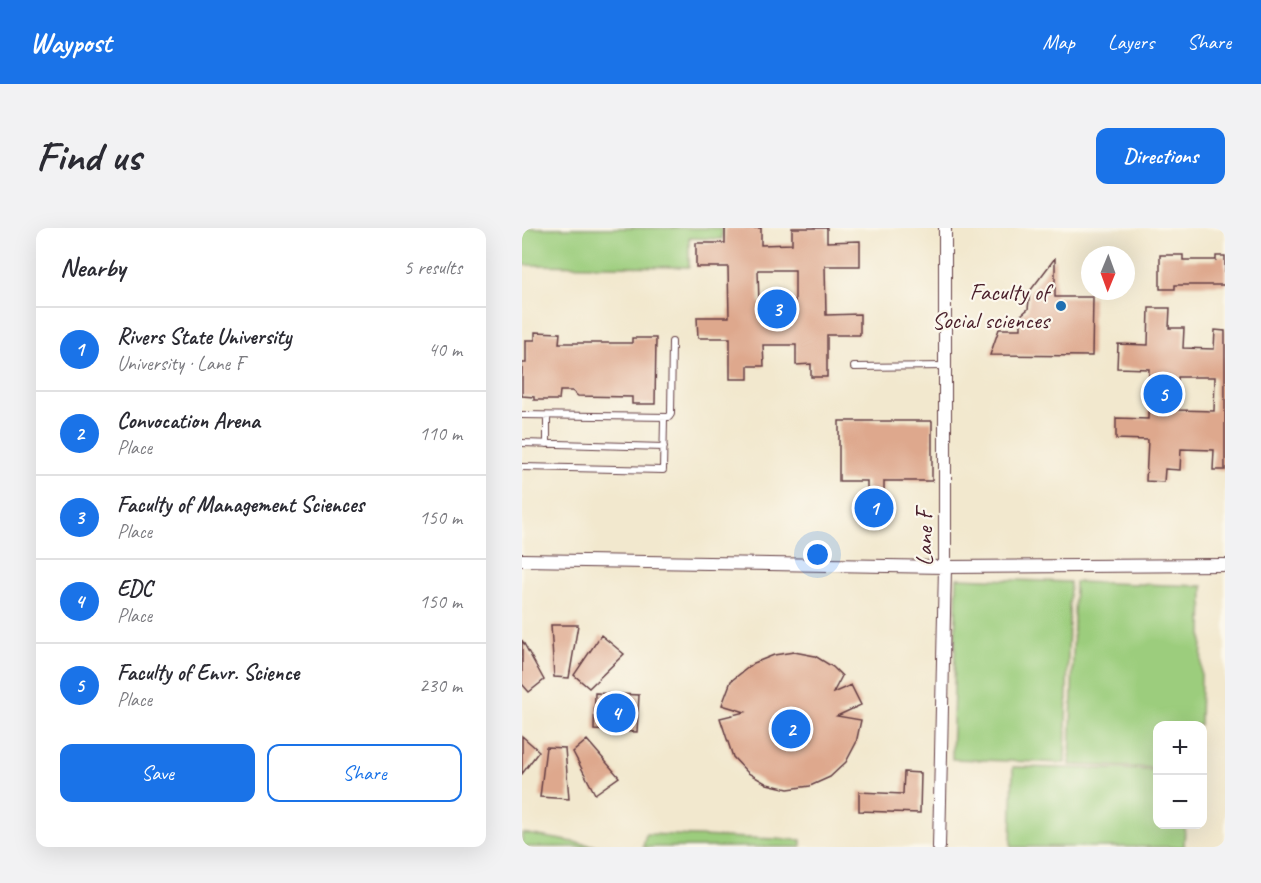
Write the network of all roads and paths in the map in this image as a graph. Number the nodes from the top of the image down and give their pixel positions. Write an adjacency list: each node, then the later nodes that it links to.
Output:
1 (945, 228): 3 (street, Lane F)
2 (672, 342): 7 (lane)
3 (945, 366): 4 (lane); 14 (street, Lane F)
4 (854, 367)
5 (522, 416): 6 (lane)
6 (547, 416): 7 (lane); 9 (lane)
7 (664, 419): 10 (lane)
8 (522, 444): 9 (lane)
9 (547, 444): 10 (lane)
10 (664, 447): 11 (lane)
11 (522, 467)
12 (522, 560): 14 (street)
13 (1225, 565): 14 (street)
14 (945, 567): 15 (street, Lane F)
15 (939, 847)

